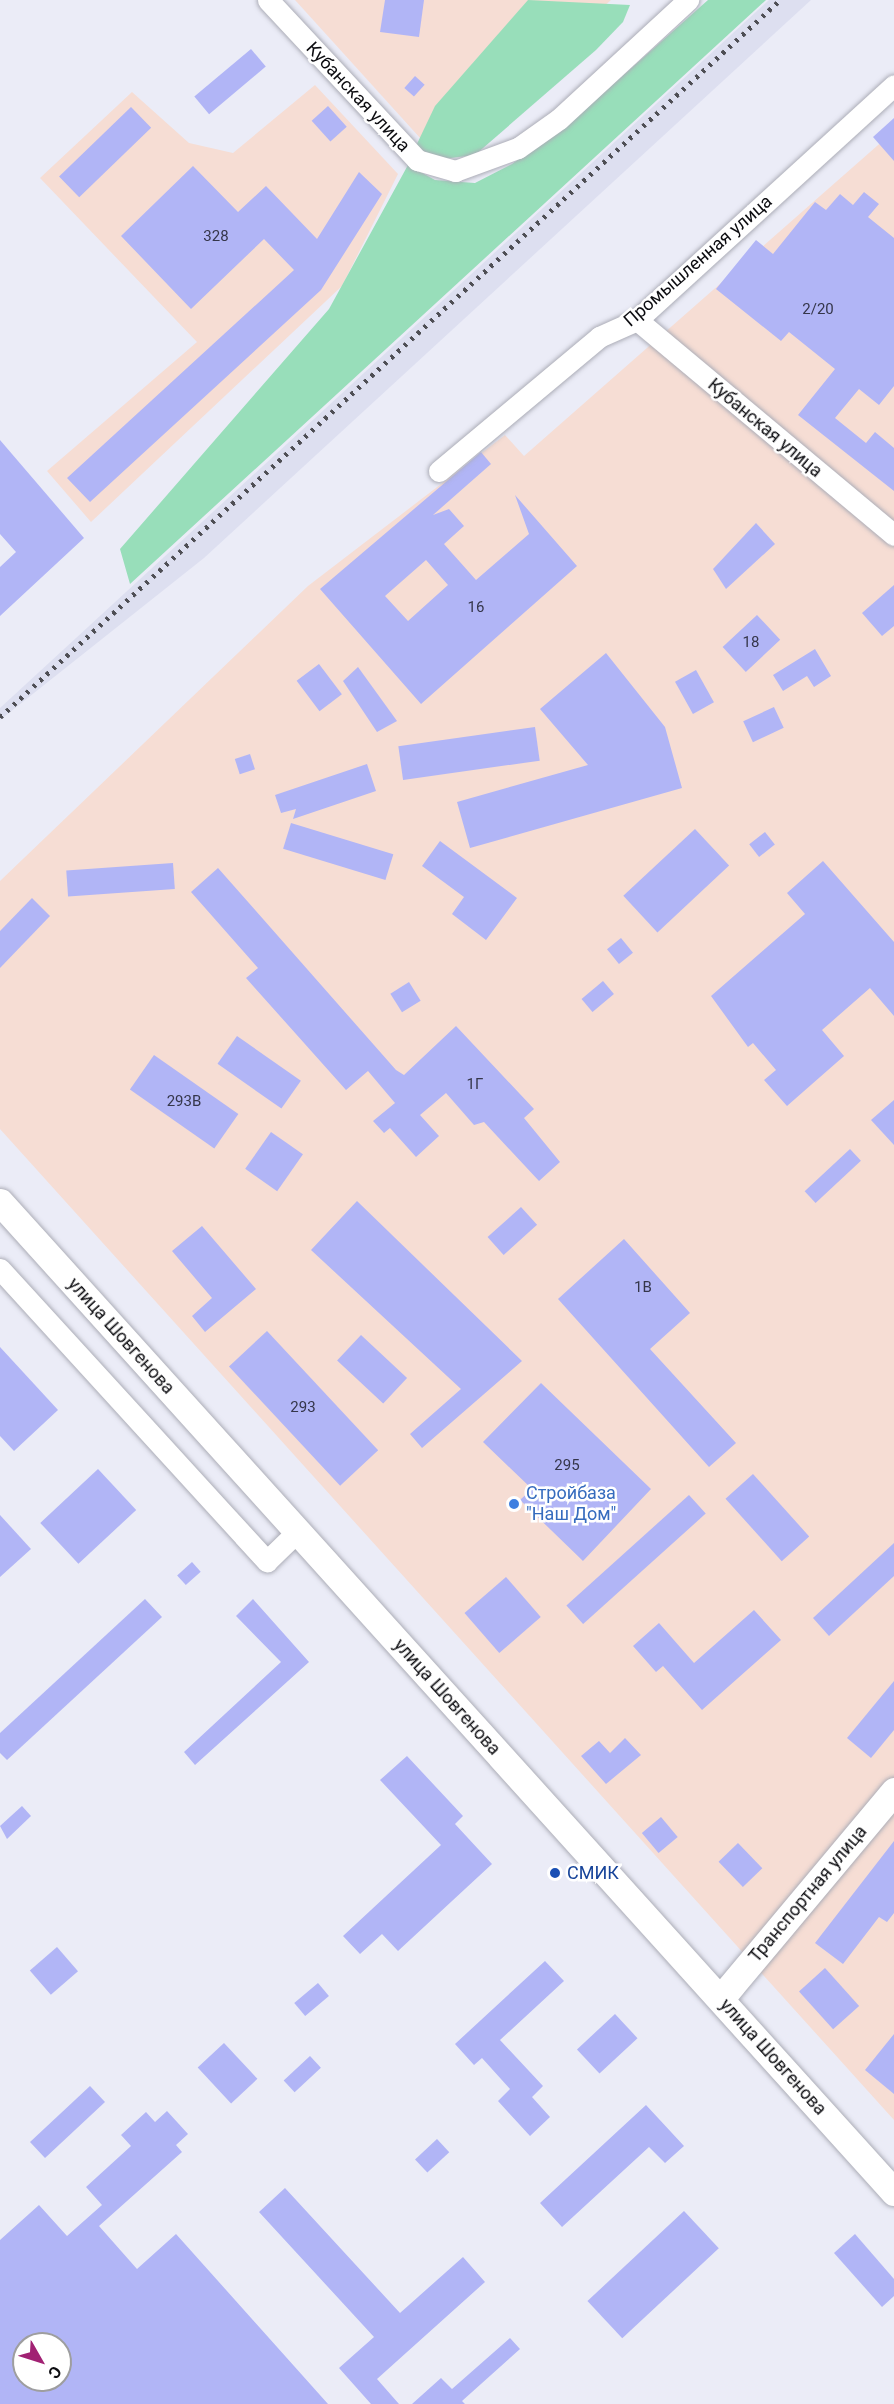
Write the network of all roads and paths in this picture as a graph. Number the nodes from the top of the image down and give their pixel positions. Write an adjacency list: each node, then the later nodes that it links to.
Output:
1 (268, 0): 2 (street, Кубанская улица)
2 (688, 0)
3 (894, 85): 4 (street, Промышленная улица)
4 (637, 320): 5 (street, Промышленная улица); 6 (street, Кубанская улица)
5 (439, 471)
6 (894, 535)
7 (0, 1202): 9 (street, улица Шовгенова)
8 (0, 1269): 9 (street)
9 (298, 1531): 11 (street, улица Шовгенова)
10 (894, 1791): 11 (street, Транспортная улица)
11 (721, 1998): 12 (street, улица Шовгенова)
12 (894, 2192)

